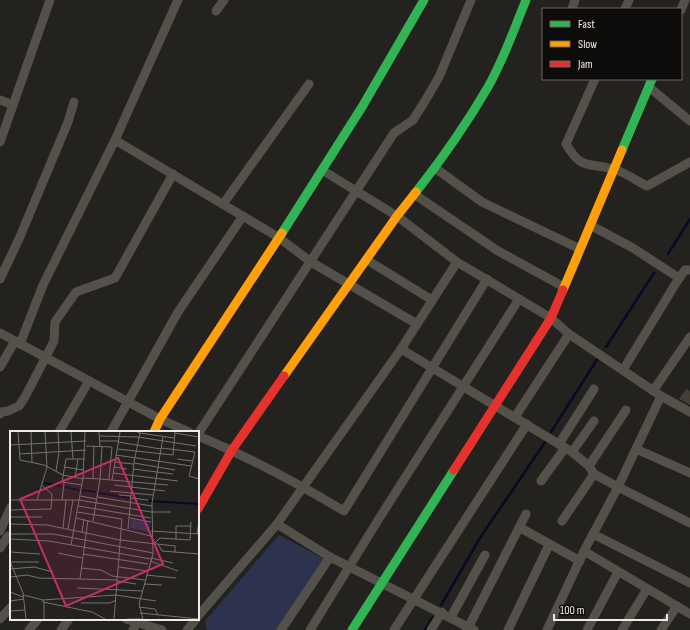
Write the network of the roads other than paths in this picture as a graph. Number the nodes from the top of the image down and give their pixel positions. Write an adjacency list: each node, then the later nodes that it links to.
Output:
1 (50, 0): 13 (street)
2 (178, 0): 15 (street)
3 (224, 0): 7 (street)
4 (424, 0): 20 (street)
5 (471, 0): 22 (street)
6 (526, 0): 18 (street)
7 (216, 11)
8 (595, 80): 19 (street)
9 (650, 83): 14 (street); 19 (street)
10 (309, 84): 24 (street)
11 (0, 100): 13 (street)
12 (74, 102): 35 (street)
13 (13, 105): 16 (street)
14 (690, 121)
15 (115, 140): 21 (street); 46 (street)
16 (0, 142)
17 (690, 162): 19 (street)
18 (435, 168): 23 (street); 29 (street)
19 (614, 169): 27 (street)
20 (322, 170): 22 (street); 28 (street)
21 (173, 174): 24 (street); 50 (street)
22 (358, 192): 26 (street); 31 (street)
23 (414, 194): 26 (street); 38 (street)
24 (223, 204): 25 (street)
25 (244, 216): 28 (street); 59 (street)
26 (397, 216): 30 (street); 32 (street)
27 (590, 225): 29 (street); 34 (street)
28 (278, 237): 31 (street); 65 (street)
29 (580, 249): 38 (street)
30 (367, 260): 37 (street); 40 (street)
31 (311, 262): 37 (street); 72 (street)
32 (457, 262): 36 (street); 40 (street)
33 (690, 270): 34 (street)
34 (679, 278): 53 (street)
35 (0, 279)
36 (487, 279): 39 (street); 52 (street)
37 (350, 284): 42 (street); 76 (street)
38 (564, 287): 41 (street)
39 (519, 299): 41 (street); 55 (street)
40 (432, 300): 42 (street)
41 (551, 318): 44 (street); 60 (street)
42 (417, 324): 48 (street)
43 (0, 333): 46 (street)
44 (569, 334): 53 (street); 64 (street)
45 (690, 337): 47 (street)
46 (17, 342): 50 (street); 51 (street)
47 (681, 348): 49 (street); 57 (street)
48 (401, 349): 52 (street); 80 (street)
49 (690, 354)
50 (47, 358): 54 (street); 63 (street)
51 (0, 367)
52 (433, 368): 55 (street); 80 (street)
53 (623, 370): 57 (street)
54 (89, 381): 59 (street); 68 (street)
55 (464, 386): 60 (street); 97 (street)
56 (594, 389): 74 (street)
57 (653, 391): 58 (street)
58 (661, 396): 62 (street); 75 (street)
59 (128, 402): 65 (street); 69 (street)
60 (496, 405): 64 (street); 100 (street)
61 (626, 410): 77 (street)
62 (690, 412)
63 (0, 414)
64 (516, 417): 67 (street)
65 (160, 420): 70 (street); 71 (street)
66 (594, 421): 74 (street)
67 (527, 424): 74 (street); 102 (street)
68 (60, 431)
69 (112, 431)
70 (154, 431)
71 (187, 431)
72 (199, 433)
73 (199, 435): 76 (street)
74 (565, 448): 77 (street); 79 (street)
75 (636, 449): 78 (street); 81 (street)
76 (232, 450): 80 (street); 82 (street)
77 (591, 470): 81 (street); 85 (street)
78 (690, 473)
79 (541, 481)
80 (303, 486): 87 (street)
81 (618, 487): 86 (street); 90 (street)
82 (199, 507)
83 (10, 512): 89 (street)
84 (526, 514): 88 (street)
85 (562, 521)
86 (690, 523)
87 (277, 524): 94 (street); 107 (street)
88 (519, 528): 91 (street); 115 (street)
89 (5, 534): 92 (street)
90 (593, 534): 93 (street); 99 (street)
91 (549, 545): 96 (street); 125 (street)
92 (0, 548)
93 (584, 551): 96 (street); 98 (street)
94 (330, 556): 97 (street); 120 (street)
95 (484, 556): 108 (street)
96 (580, 561): 126 (street)
97 (349, 567): 100 (street); 121 (street)
98 (618, 572): 101 (street); 127 (street)
99 (690, 583)
100 (381, 584): 102 (street); 122 (street)
101 (647, 589): 103 (street); 128 (street)
102 (415, 598): 105 (street); 123 (street)
103 (677, 606): 106 (street); 129 (street)
104 (10, 608): 109 (street)
105 (442, 612): 108 (street); 124 (street)
106 (690, 614)
107 (199, 615)
108 (451, 617): 115 (street)
109 (0, 618)
110 (37, 620): 116 (street)
111 (68, 620): 117 (street)
112 (127, 620): 114 (street)
113 (195, 620): 119 (street)
114 (136, 626): 118 (street)
115 (470, 629)
116 (29, 630)
117 (61, 630)
118 (162, 630)
119 (186, 630)
120 (281, 630)
121 (310, 630)
122 (352, 630)
123 (394, 630)
124 (431, 630)
125 (508, 630)
126 (547, 630)
127 (587, 630)
128 (622, 630)
129 (661, 630)

